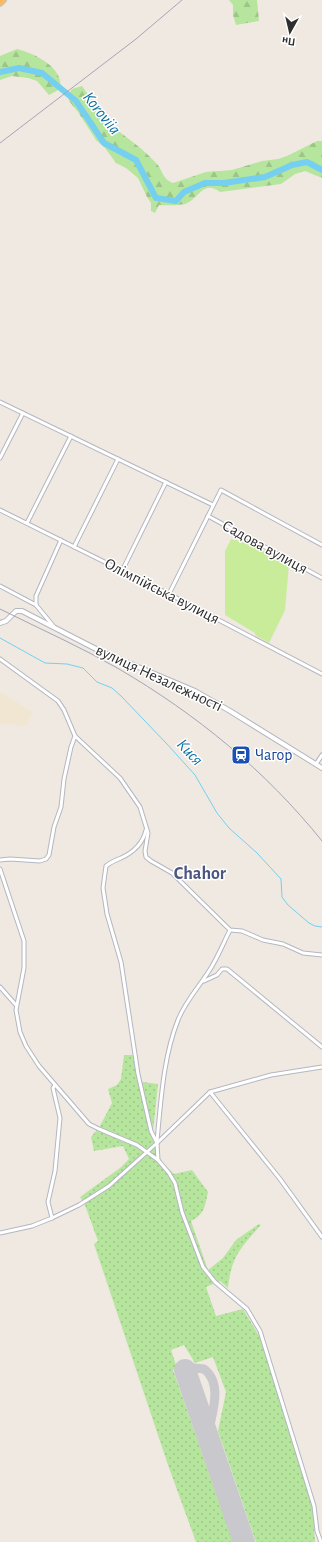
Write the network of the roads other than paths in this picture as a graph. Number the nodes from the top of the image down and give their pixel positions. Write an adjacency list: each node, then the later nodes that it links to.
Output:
1 (2, 0): 2 (highway)
2 (0, 3)
3 (0, 402): 4 (street)
4 (23, 413): 5 (street); 6 (street)
5 (71, 436): 7 (street); 12 (street)
6 (0, 458)
7 (118, 459): 8 (street); 15 (street)
8 (166, 482): 9 (street); 16 (street)
9 (214, 505): 11 (street); 14 (street)
10 (0, 510): 12 (street, Олімпійська вулиця)
11 (208, 516): 17 (street, Садова вулиця); 19 (street)
12 (27, 523): 13 (street, Олімпійська вулиця)
13 (61, 540): 15 (street, Олімпійська вулиця); 20 (street)
14 (322, 545)
15 (74, 547): 16 (street, Олімпійська вулиця)
16 (122, 571): 19 (street, Олімпійська вулиця)
17 (322, 578)
18 (0, 586): 20 (street)
19 (169, 594): 24 (street, Олімпійська вулиця)
20 (36, 604): 22 (street)
21 (0, 623): 22 (street, вулиця Незалежності)
22 (56, 629): 27 (street, вулиця Незалежності)
23 (0, 659): 25 (street)
24 (322, 674)
25 (75, 736): 29 (street); 30 (street)
26 (322, 755): 27 (street)
27 (316, 764): 28 (street, вулиця Незалежності)
28 (322, 768)
29 (147, 828): 32 (street); 41 (street)
30 (0, 860)
31 (0, 869): 36 (street)
32 (230, 930): 33 (street); 34 (street)
33 (322, 955)
34 (200, 983): 37 (street); 41 (street)
35 (0, 987): 36 (street)
36 (16, 1005): 39 (street)
37 (322, 1047)
38 (322, 1067): 40 (street)
39 (55, 1084): 42 (street); 44 (street)
40 (210, 1092): 41 (street); 46 (street)
41 (157, 1143): 42 (street); 43 (street)
42 (146, 1152): 43 (street); 44 (street)
43 (158, 1160): 47 (street)
44 (52, 1218): 45 (street)
45 (0, 1233)
46 (322, 1237)
47 (321, 1542)

